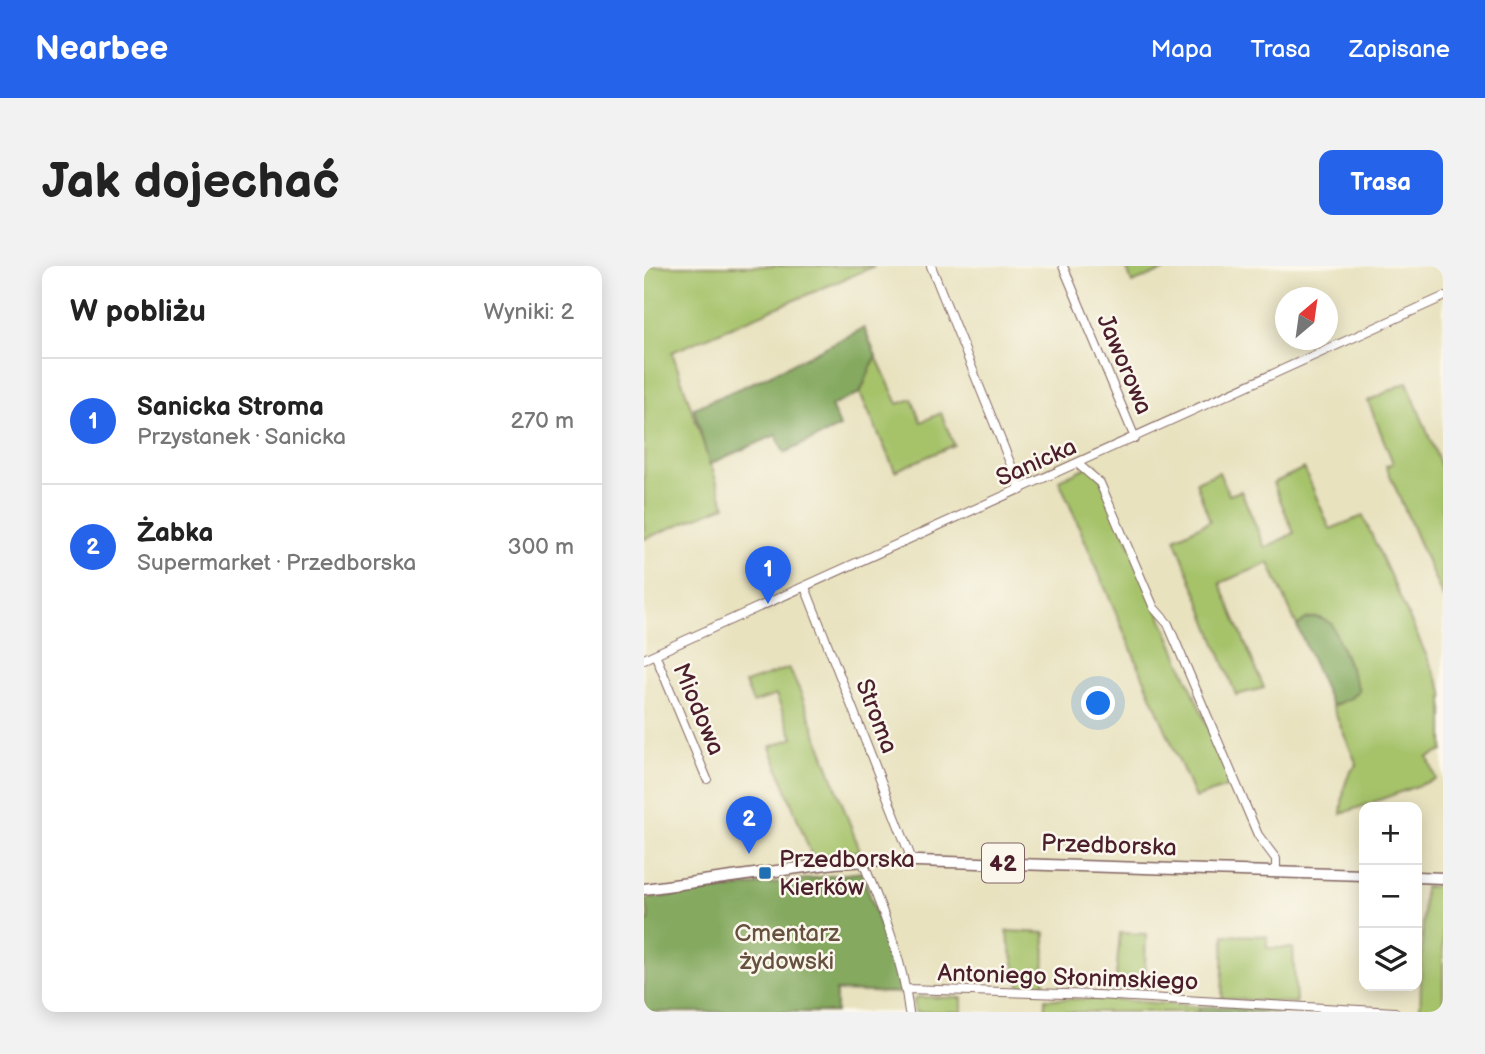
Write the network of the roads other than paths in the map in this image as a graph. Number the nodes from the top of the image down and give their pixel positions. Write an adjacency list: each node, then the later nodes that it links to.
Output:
1 (931, 266): 6 (street)
2 (1063, 266): 4 (street, Jaworowa)
3 (1443, 297): 4 (street, Sanicka)
4 (1135, 438): 5 (street, Sanicka)
5 (1078, 464): 6 (street, Sanicka); 13 (street)
6 (1021, 490): 7 (street, Sanicka)
7 (805, 587): 8 (street, Sanicka); 12 (street, Stroma)
8 (655, 654): 9 (street, Sanicka); 10 (street, Miodowa)
9 (644, 659)
10 (708, 779)
11 (862, 860): 12 (main road, Przedborska / 42); 17 (main road, Przedborska / 42); 18 (street)
12 (912, 860): 13 (main road, Przedborska / 42)
13 (1276, 872): 14 (main road, Przedborska / 42)
14 (1359, 875)
15 (1422, 877): 16 (main road)
16 (1443, 878)
17 (644, 889)
18 (907, 989): 19 (street); 20 (street, Antoniego Słonimskiego)
19 (909, 1012)
20 (1395, 1012)

